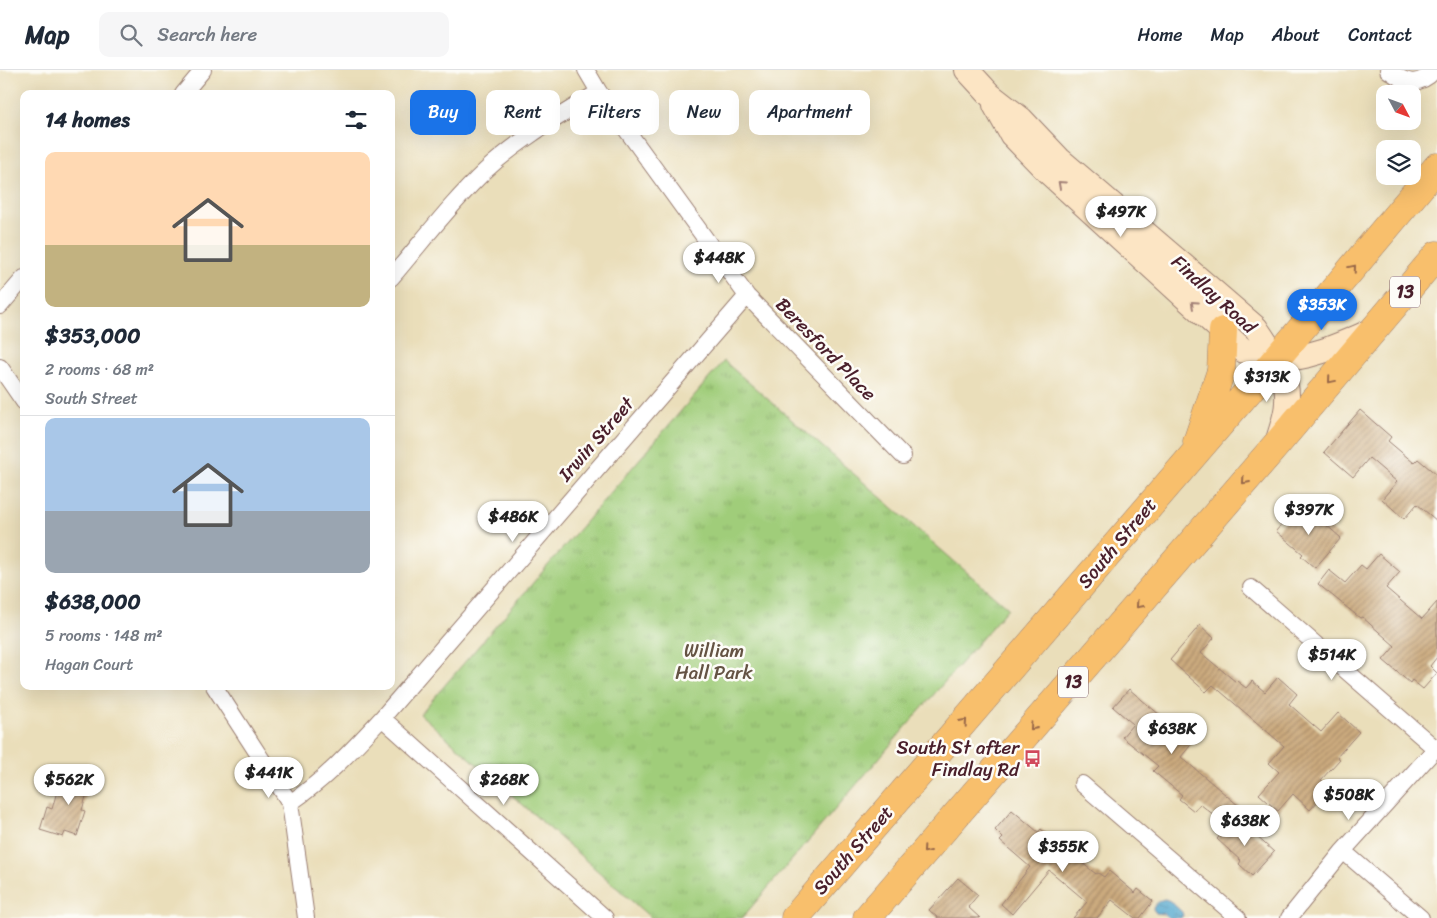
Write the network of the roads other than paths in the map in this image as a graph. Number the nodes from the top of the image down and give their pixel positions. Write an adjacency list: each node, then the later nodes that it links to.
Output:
1 (203, 70): 6 (street)
2 (586, 70): 7 (street, Beresford Place)
3 (967, 70): 8 (main road, Findlay Road)
4 (1388, 70): 5 (street)
5 (1435, 70)
6 (186, 90)
7 (598, 90)
8 (990, 95): 18 (main road, Findlay Road, one-way to 8); 19 (main road, Findlay Road)
9 (570, 110): 13 (street)
10 (630, 135): 15 (street, Beresford Place)
11 (1437, 167): 19 (highway, South Street, one-way to 11)
12 (1437, 255): 17 (highway, 13)
13 (395, 273)
14 (20, 283): 16 (street)
15 (747, 296): 23 (street, Beresford Place); 27 (street, Irwin Street)
16 (0, 306)
17 (1374, 330): 19 (main road, Findlay Road); 22 (highway, 13, one-way to 22)
18 (1223, 331): 19 (main road, Findlay Road); 24 (highway)
19 (1276, 359): 22 (main road, Findlay Road); 24 (highway, South Street)
20 (0, 367): 21 (street)
21 (20, 396)
22 (1277, 444): 35 (highway, 13, one-way to 35)
23 (903, 456)
24 (1190, 457): 34 (highway, South Street, one-way to 24)
25 (1251, 588): 28 (street)
26 (217, 690): 30 (street)
27 (382, 718): 30 (street, Irwin Street); 33 (street)
28 (1436, 748): 31 (street)
29 (1082, 784): 36 (street)
30 (290, 803): 32 (street)
31 (1343, 851): 37 (street); 38 (street)
32 (306, 918)
33 (604, 918)
34 (795, 918)
35 (867, 918)
36 (1238, 918)
37 (1289, 918)
38 (1422, 918)

